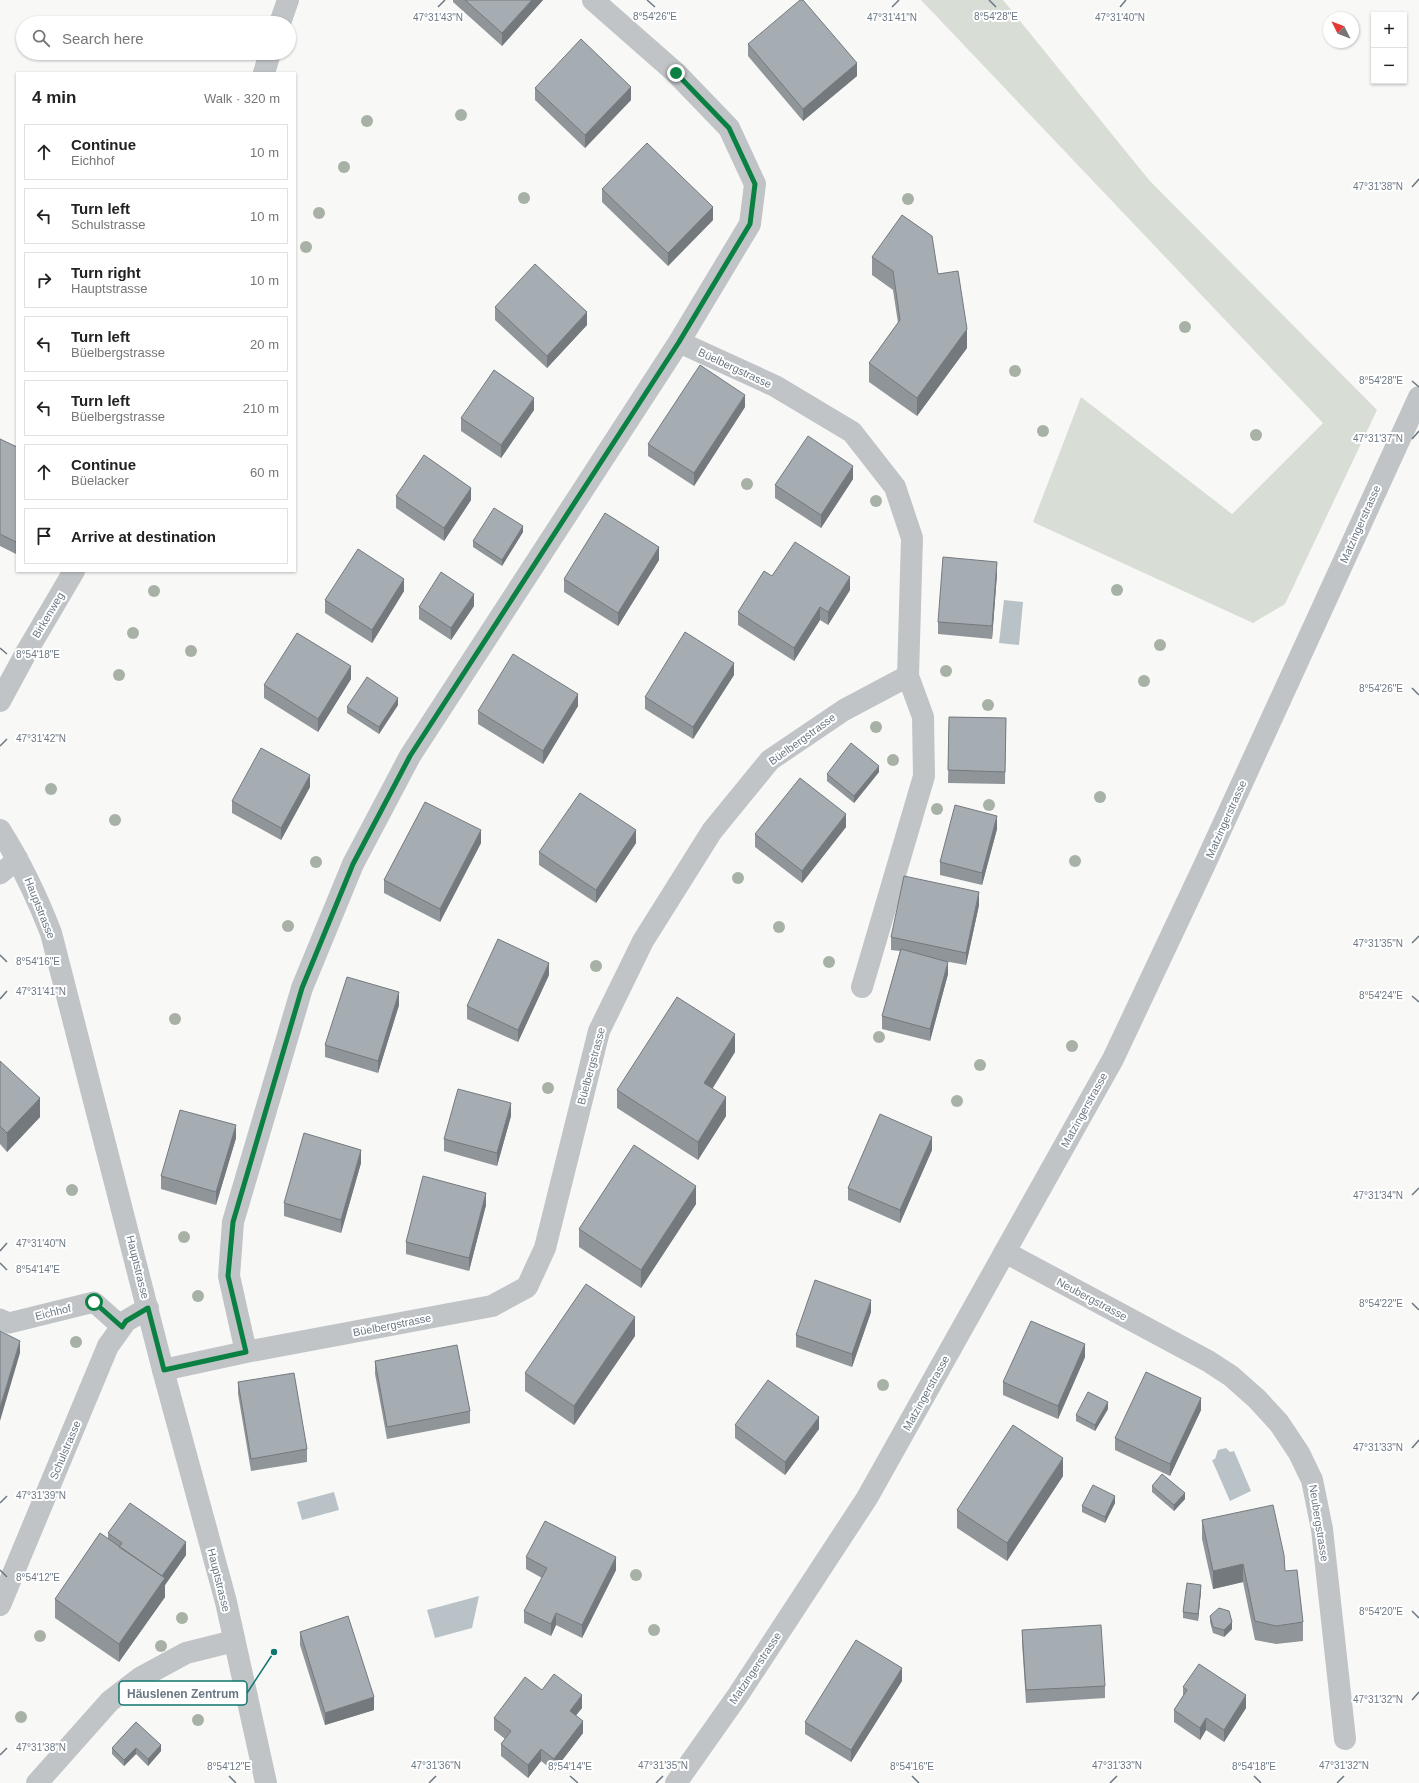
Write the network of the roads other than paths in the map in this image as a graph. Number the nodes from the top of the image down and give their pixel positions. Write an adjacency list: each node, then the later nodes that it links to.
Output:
1 (288, 0): 3 (street)
2 (593, 0): 6 (street)
3 (282, 16)
4 (268, 60): 5 (street)
5 (264, 72)
6 (679, 342): 9 (street, Büelbergstrasse); 19 (street)
7 (1419, 397): 15 (street, Matzingerstrasse)
8 (73, 572): 10 (street, Birkenweg)
9 (908, 676): 14 (street, Büelbergstrasse); 19 (street, Büelbergstrasse)
10 (0, 701)
11 (0, 830): 12 (street, Hauptstrasse)
12 (18, 859): 13 (lane); 16 (street, Hauptstrasse)
13 (0, 874)
14 (862, 987)
15 (1005, 1252): 23 (street, Neubergstrasse); 26 (street, Matzingerstrasse)
16 (148, 1308): 18 (street, Schulstrasse); 20 (street, Hauptstrasse)
17 (0, 1320): 18 (lane, Eichhof)
18 (122, 1327): 21 (street, Schulstrasse)
19 (246, 1352): 20 (street, Büelbergstrasse)
20 (164, 1370): 22 (street, Hauptstrasse)
21 (0, 1605)
22 (234, 1641): 24 (street); 25 (street, Hauptstrasse)
23 (1345, 1739)
24 (37, 1783)
25 (266, 1783)
26 (676, 1783)

